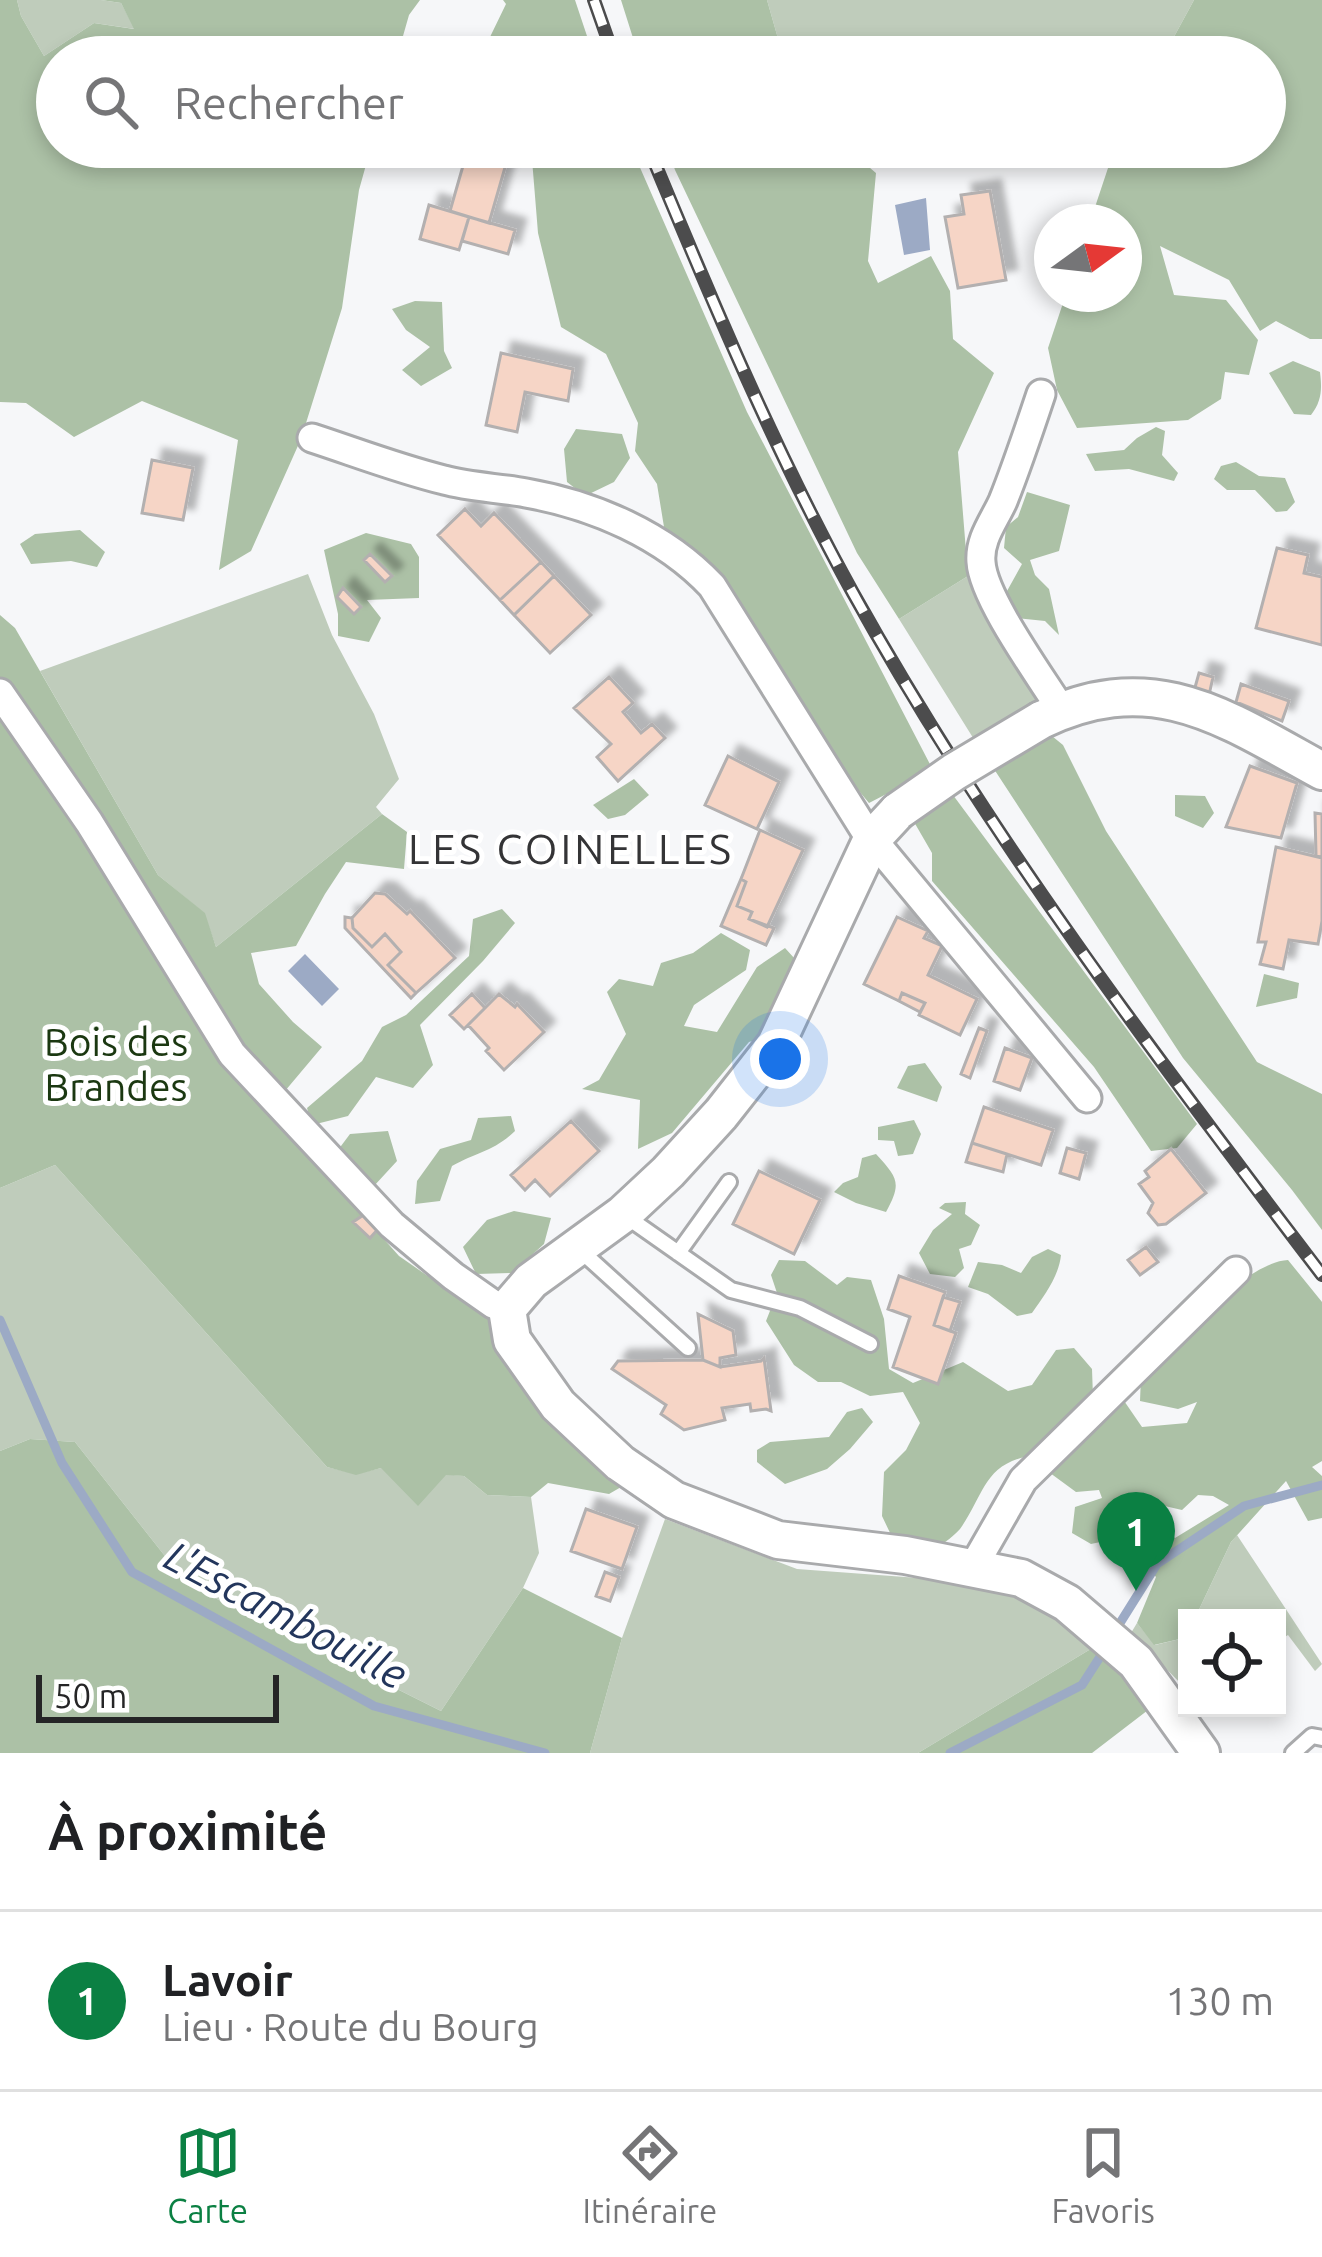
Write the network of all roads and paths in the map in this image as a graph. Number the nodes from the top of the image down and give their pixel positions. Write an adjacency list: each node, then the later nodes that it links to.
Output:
1 (1041, 394): 4 (street)
2 (312, 438): 6 (street)
3 (0, 693): 13 (street)
4 (1051, 716): 5 (street); 6 (street, bridge)
5 (1322, 771)
6 (872, 838): 7 (street); 9 (street)
7 (1087, 1099)
8 (729, 1182): 11 (lane)
9 (623, 1214): 10 (street); 11 (lane)
10 (578, 1248): 13 (street); 15 (lane)
11 (678, 1252): 14 (lane)
12 (1236, 1271): 16 (street)
13 (507, 1310): 16 (street)
14 (870, 1344)
15 (688, 1348)
16 (972, 1569): 18 (street)
17 (1322, 1738): 19 (lane)
18 (1202, 1753)
19 (1293, 1753)

